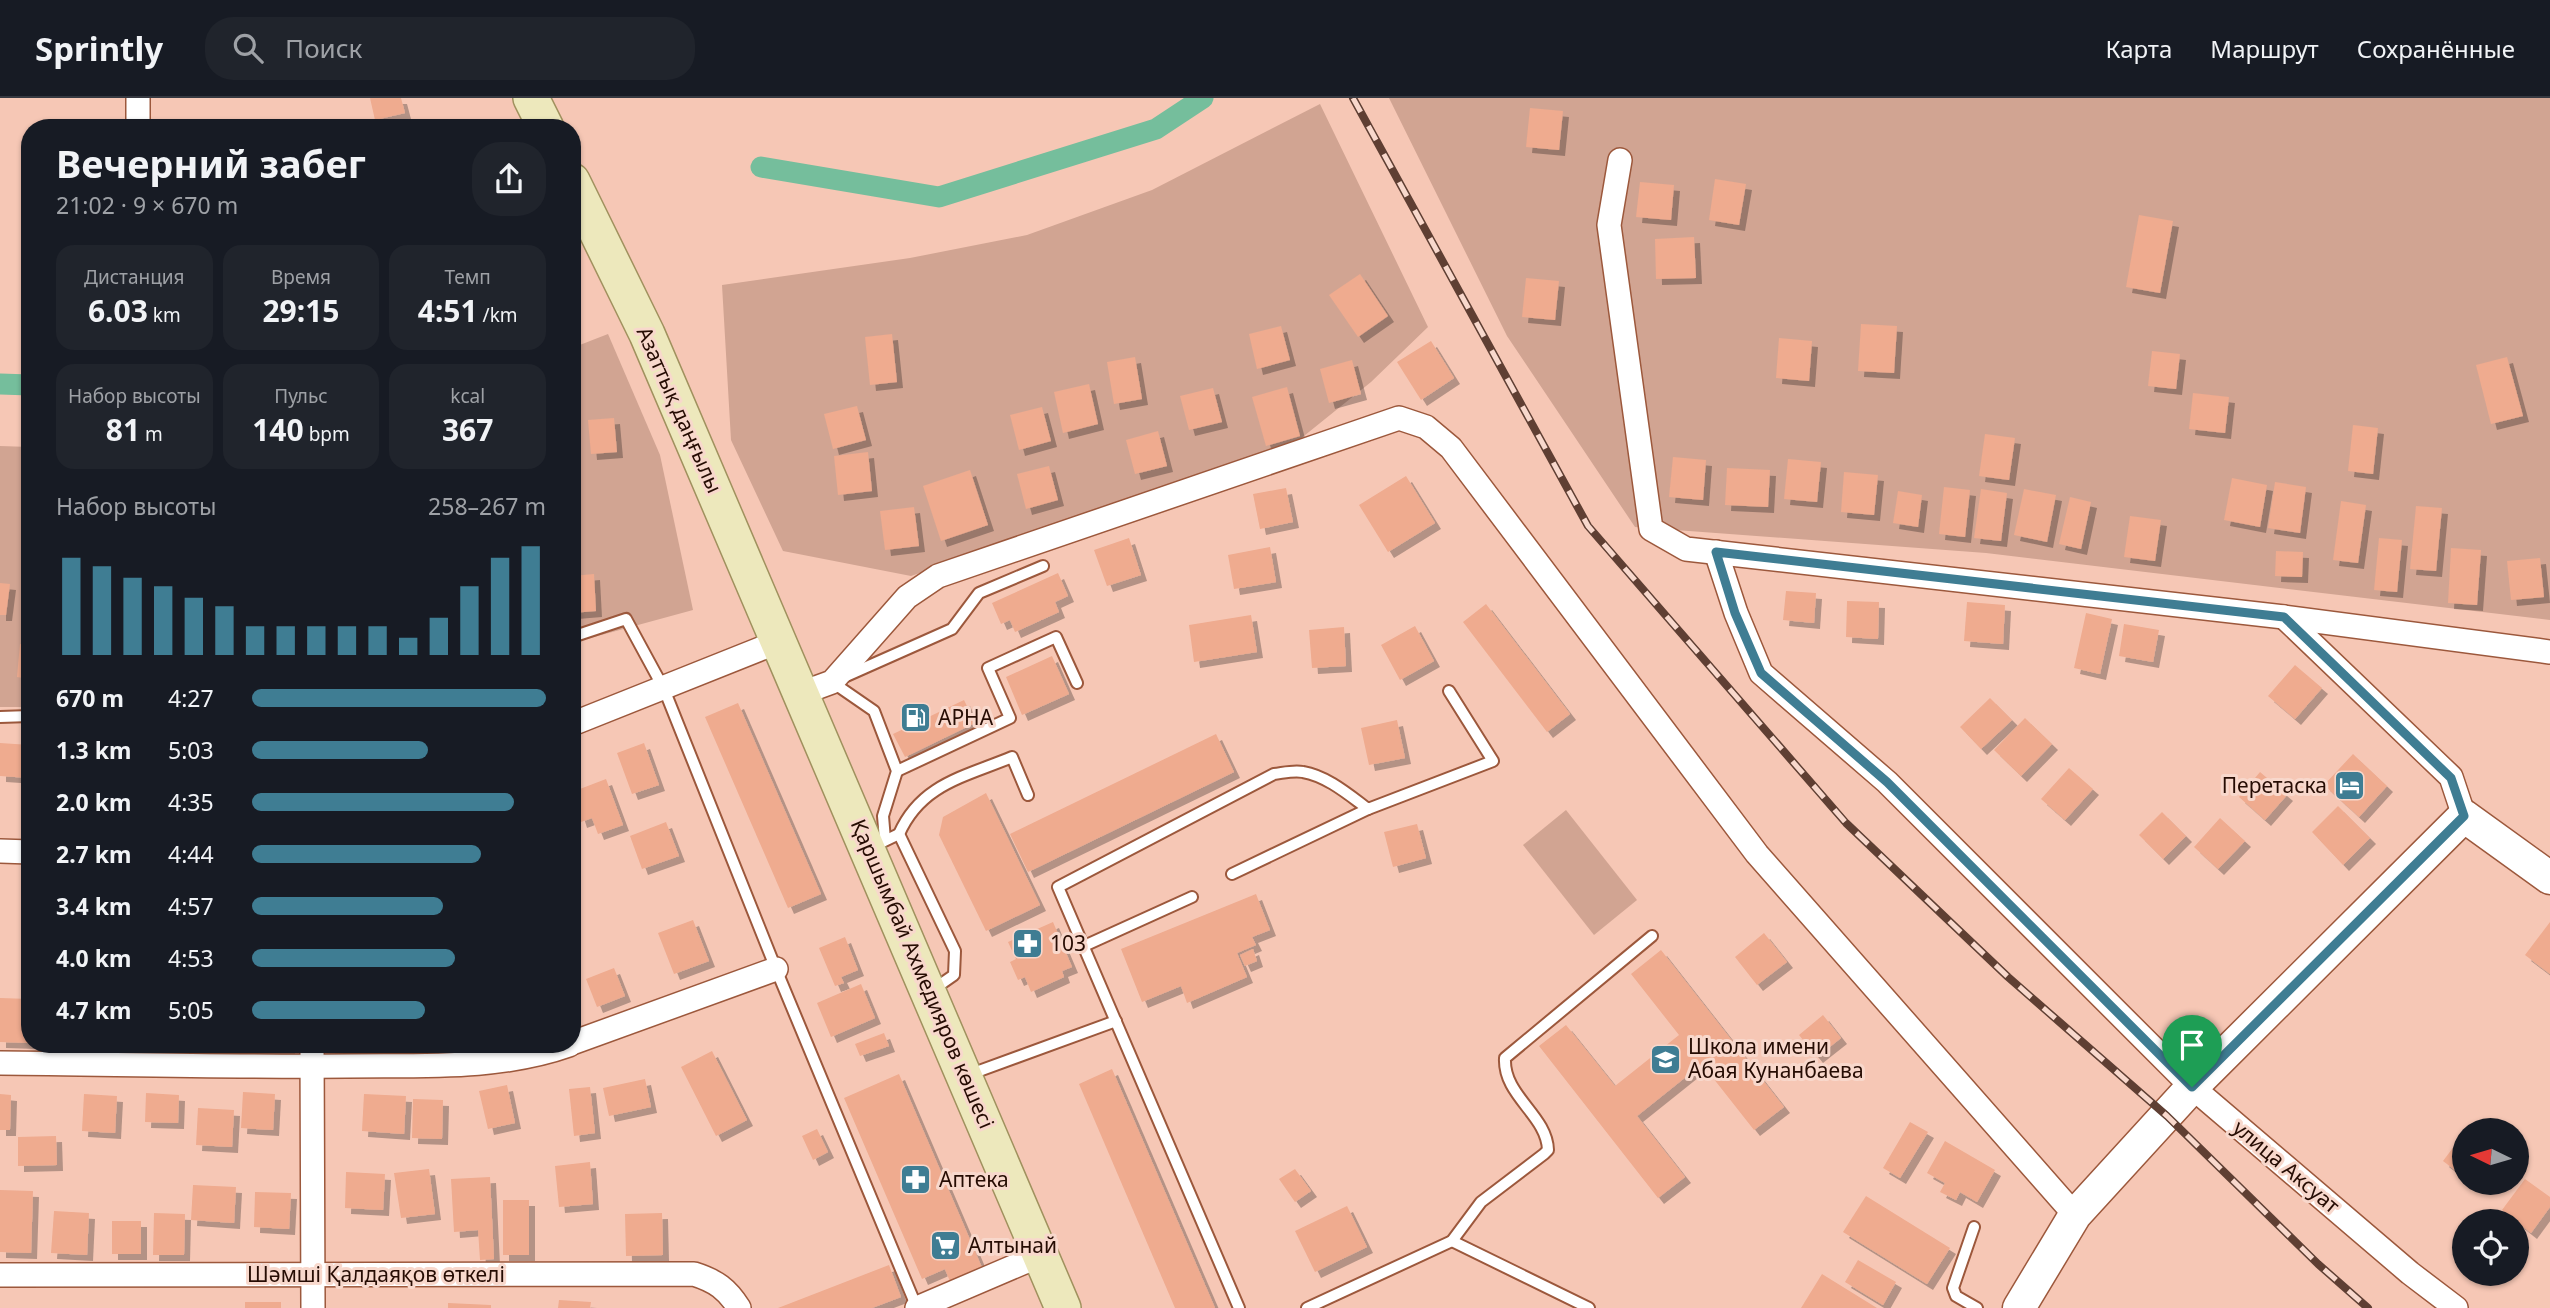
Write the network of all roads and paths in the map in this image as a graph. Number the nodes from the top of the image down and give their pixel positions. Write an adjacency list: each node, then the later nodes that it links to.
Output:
1 (138, 98): 3 (street)
2 (531, 98): 4 (main road)
3 (138, 119)
4 (542, 119)
5 (1620, 160): 7 (street)
6 (581, 199): 11 (main road, Азаттық даңғылы)
7 (1716, 552): 9 (street); 39 (street, улица Аксуат)
8 (1044, 566): 14 (lane)
9 (2284, 617): 12 (street); 23 (street)
10 (581, 634): 15 (lane)
11 (780, 641): 14 (main road, Қаршымбай Ахмедияров көшесі); 15 (street)
12 (2550, 652)
13 (1077, 683): 20 (lane)
14 (817, 688): 20 (lane); 24 (main road, Қаршымбай Ахмедияров көшесі); 40 (street)
15 (664, 689): 19 (street); 32 (lane)
16 (1449, 691): 22 (lane)
17 (21, 716): 18 (lane)
18 (0, 717)
19 (581, 721)
20 (897, 771): 24 (lane)
21 (1028, 795): 24 (lane)
22 (1368, 809): 27 (lane); 31 (lane)
23 (2464, 816): 28 (street); 39 (street)
24 (884, 841): 38 (main road, Қаршымбай Ахмедияров көшесі)
25 (0, 851): 26 (street)
26 (21, 852)
27 (1232, 874)
28 (2550, 878)
29 (1192, 897): 31 (lane)
30 (1652, 936): 42 (lane)
31 (1084, 946): 33 (lane)
32 (776, 969): 34 (street); 48 (lane)
33 (1116, 1021): 38 (lane); 50 (lane)
34 (581, 1040)
35 (536, 1053): 36 (street)
36 (311, 1056): 37 (street); 45 (street)
37 (0, 1063)
38 (965, 1076): 43 (main road, Қаршымбай Ахмедияров көшесі)
39 (2192, 1087): 40 (street); 55 (street, улица Аксуат)
40 (2075, 1215): 54 (street)
41 (1974, 1227): 53 (lane)
42 (1452, 1241): 51 (lane); 52 (lane)
43 (1041, 1255): 48 (street); 49 (main road, Қаршымбай Ахмедияров көшесі)
44 (0, 1275): 45 (street, Шәмші Қалдаяқов өткелі)
45 (313, 1275): 46 (street); 47 (street, Шәмші Қалдаяқов өткелі)
46 (313, 1308)
47 (739, 1308)
48 (917, 1308)
49 (1063, 1308)
50 (1239, 1308)
51 (1307, 1308)
52 (1589, 1308)
53 (1977, 1308)
54 (2019, 1308)
55 (2456, 1308)

